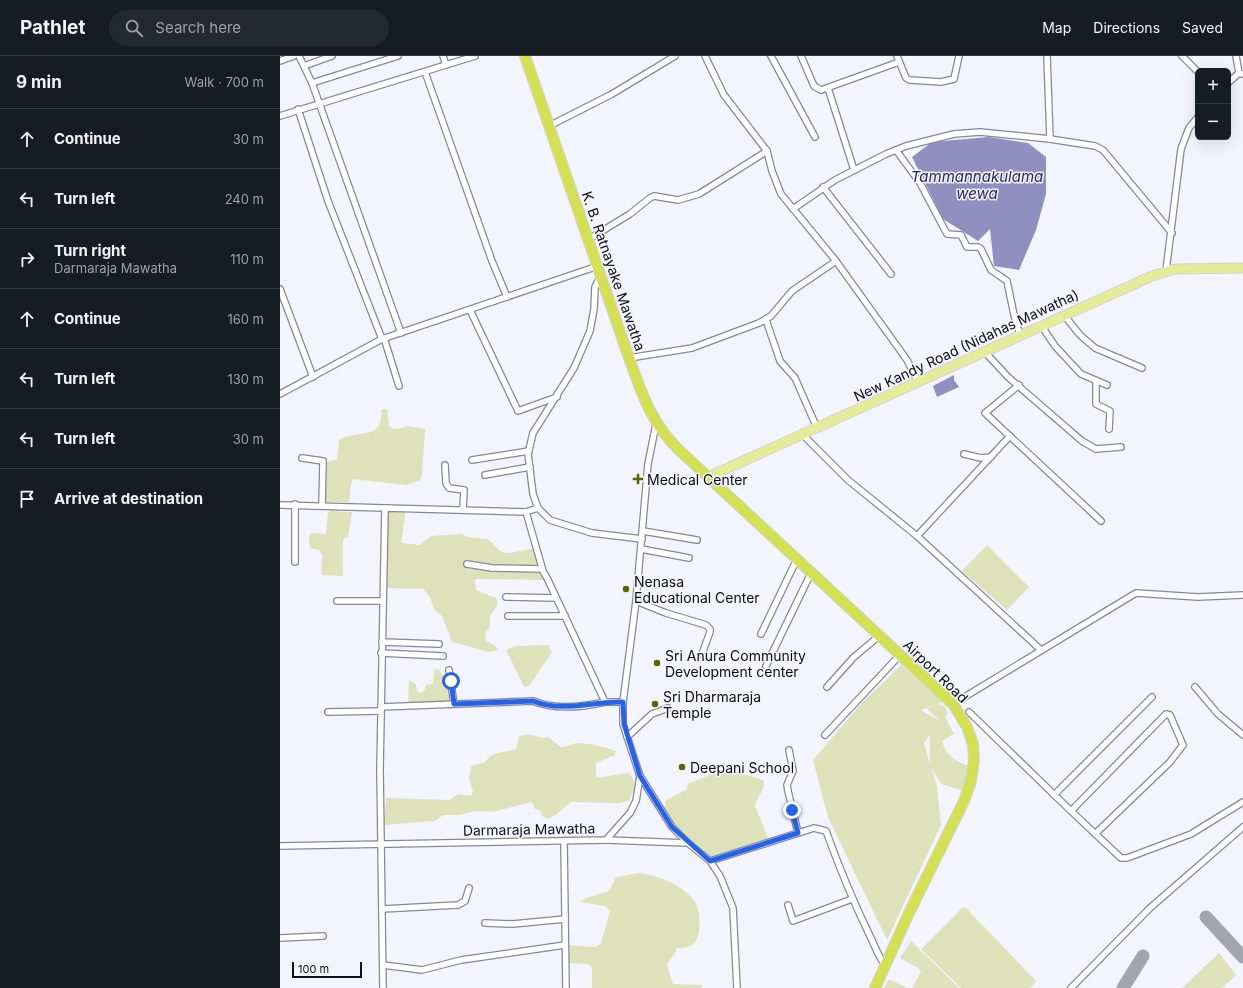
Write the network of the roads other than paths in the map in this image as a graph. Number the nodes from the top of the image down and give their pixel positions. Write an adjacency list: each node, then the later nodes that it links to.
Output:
1 (294, 56): 17 (street)
2 (299, 56): 19 (street)
3 (332, 56): 19 (street)
4 (398, 56): 24 (street)
5 (443, 56): 18 (street)
6 (475, 56): 18 (street)
7 (525, 56): 30 (highway, K. B. Ratnayake Mawatha)
8 (675, 56): 30 (street)
9 (705, 56): 34 (street)
10 (771, 56): 31 (street)
11 (801, 56): 25 (street)
12 (959, 56): 16 (street)
13 (1047, 56): 32 (street)
14 (1182, 56): 20 (street)
15 (1236, 56): 22 (street)
16 (898, 59): 25 (street)
17 (280, 62)
18 (446, 65): 21 (street)
19 (304, 66): 24 (street)
20 (1195, 69)
21 (425, 72): 26 (street); 46 (street)
22 (1241, 73): 23 (street)
23 (1231, 81)
24 (312, 83): 26 (street)
25 (828, 88): 35 (street)
26 (318, 104): 27 (street); 51 (street)
27 (298, 110): 28 (street); 53 (street)
28 (280, 116)
29 (1195, 121): 38 (street)
30 (549, 126): 39 (highway, K. B. Ratnayake Mawatha)
31 (814, 137)
32 (1050, 139): 33 (street); 38 (street)
33 (896, 150): 35 (street); 52 (street)
34 (767, 151): 37 (street); 39 (street)
35 (854, 170): 36 (street)
36 (823, 187): 37 (street); 44 (street)
37 (793, 209): 40 (street)
38 (1172, 233): 43 (street)
39 (589, 239): 42 (highway, K. B. Ratnayake Mawatha)
40 (836, 261): 49 (street); 59 (street)
41 (1243, 268): 43 (main road, New Kandy Road (Nidahas Mawatha))
42 (600, 270): 46 (street); 55 (highway, K. B. Ratnayake Mawatha); 64 (street)
43 (1166, 271): 48 (main road, New Kandy Road (Nidahas Mawatha))
44 (891, 274)
45 (280, 289): 57 (street)
46 (507, 298): 47 (street)
47 (470, 310): 51 (street); 64 (street)
48 (1064, 315): 50 (main road, New Kandy Road (Nidahas Mawatha)); 56 (street)
49 (766, 320): 55 (street); 66 (street)
50 (1041, 326): 52 (main road, New Kandy Road (Nidahas Mawatha)); 58 (street)
51 (401, 333): 53 (street)
52 (1020, 335): 54 (main road, New Kandy Road (Nidahas Mawatha))
53 (383, 339): 57 (street); 62 (street)
54 (984, 351): 59 (main road, New Kandy Road (Nidahas Mawatha)); 60 (street)
55 (629, 358): 65 (highway, K. B. Ratnayake Mawatha)
56 (1142, 368)
57 (313, 377): 63 (street)
58 (1096, 381): 61 (street); 67 (street)
59 (918, 382): 66 (main road, New Kandy Road (Nidahas Mawatha))
60 (1019, 385): 69 (street); 70 (street)
61 (1107, 385)
62 (399, 386)
63 (280, 394)
64 (557, 397): 71 (street)
65 (656, 424): 79 (highway, K. B. Ratnayake Mawatha); 88 (street, Darmaraja Mawatha)
66 (817, 428): 68 (main road, New Kandy Road (Nidahas Mawatha))
67 (1109, 429)
68 (803, 435): 79 (main road, New Kandy Road (Nidahas Mawatha)); 89 (street)
69 (1010, 436): 73 (street); 87 (street)
70 (1121, 447)
71 (529, 451): 75 (street); 77 (street)
72 (964, 454): 73 (street)
73 (991, 456): 89 (street)
74 (302, 458): 82 (street)
75 (472, 460)
76 (445, 465): 85 (street)
77 (530, 467): 78 (street); 84 (street)
78 (485, 475)
79 (708, 477): 94 (highway, Airport Road)
80 (295, 504): 81 (street); 82 (street); 95 (street)
81 (280, 505)
82 (322, 505): 83 (street)
83 (385, 508): 85 (street); 103 (street)
84 (538, 508): 86 (street); 90 (street)
85 (463, 509): 86 (street)
86 (526, 512): 97 (street)
87 (1100, 521)
88 (643, 531): 90 (street, Darmaraja Mawatha); 91 (street)
89 (917, 536): 111 (street)
90 (642, 539): 92 (street, Darmaraja Mawatha)
91 (697, 540)
92 (641, 549): 93 (street); 104 (street, Darmaraja Mawatha)
93 (688, 558)
94 (797, 559): 98 (highway, Airport Road); 107 (street)
95 (295, 562)
96 (467, 564): 97 (street)
97 (542, 569): 101 (street)
98 (811, 573): 108 (highway, Airport Road); 116 (street)
99 (1243, 595): 111 (street)
100 (506, 597): 101 (street)
101 (556, 598): 106 (street)
102 (337, 601): 103 (street)
103 (382, 601): 109 (street)
104 (636, 601): 113 (street); 122 (street, Darmaraja Mawatha)
105 (508, 616): 106 (street)
106 (564, 616): 121 (street)
107 (760, 634)
108 (879, 636): 114 (highway, Airport Road); 118 (street)
109 (382, 642): 110 (street); 112 (street)
110 (439, 644)
111 (1041, 650): 124 (street)
112 (382, 654): 115 (street); 126 (street)
113 (702, 654)
114 (900, 655): 124 (highway, Airport Road); 129 (street)
115 (443, 656)
116 (766, 666)
117 (449, 670): 123 (street)
118 (827, 687)
119 (1195, 688): 130 (street)
120 (1152, 697): 134 (street)
121 (605, 702): 122 (street); 123 (street)
122 (623, 702): 131 (street, Darmaraja Mawatha)
123 (454, 704): 126 (street)
124 (953, 704): 156 (highway, Airport Road)
125 (668, 708): 131 (street)
126 (381, 709): 127 (street); 142 (street)
127 (328, 712)
128 (969, 712): 134 (street, Airport Road)
129 (825, 735)
130 (1243, 735)
131 (627, 737): 133 (street, Darmaraja Mawatha)
132 (789, 750): 138 (street)
133 (640, 776): 140 (street, Darmaraja Mawatha); 143 (street)
134 (1054, 795): 136 (street, Airport Road)
135 (1243, 802): 139 (street, Airport Road)
136 (1071, 811): 139 (street, Airport Road); 139 (street)
137 (1243, 827): 161 (street)
138 (798, 833): 145 (street); 147 (street)
139 (1096, 834)
140 (606, 840): 141 (street, Darmaraja Mawatha); 143 (street)
141 (564, 841): 142 (street, Darmaraja Mawatha); 150 (street)
142 (381, 843): 144 (street, Darmaraja Mawatha); 149 (street)
143 (688, 843): 145 (street)
144 (280, 846)
145 (710, 861): 159 (street)
146 (469, 888): 149 (street)
147 (852, 900): 148 (street); 156 (street)
148 (788, 905)
149 (382, 909): 155 (street)
150 (565, 919): 151 (street); 154 (street)
151 (485, 923)
152 (324, 936): 153 (street)
153 (280, 938)
154 (565, 945): 155 (street); 158 (street)
155 (383, 965): 157 (street)
156 (885, 965): 160 (highway, Airport Road)
157 (383, 988)
158 (566, 988)
159 (737, 988)
160 (875, 988)
161 (1071, 988)

